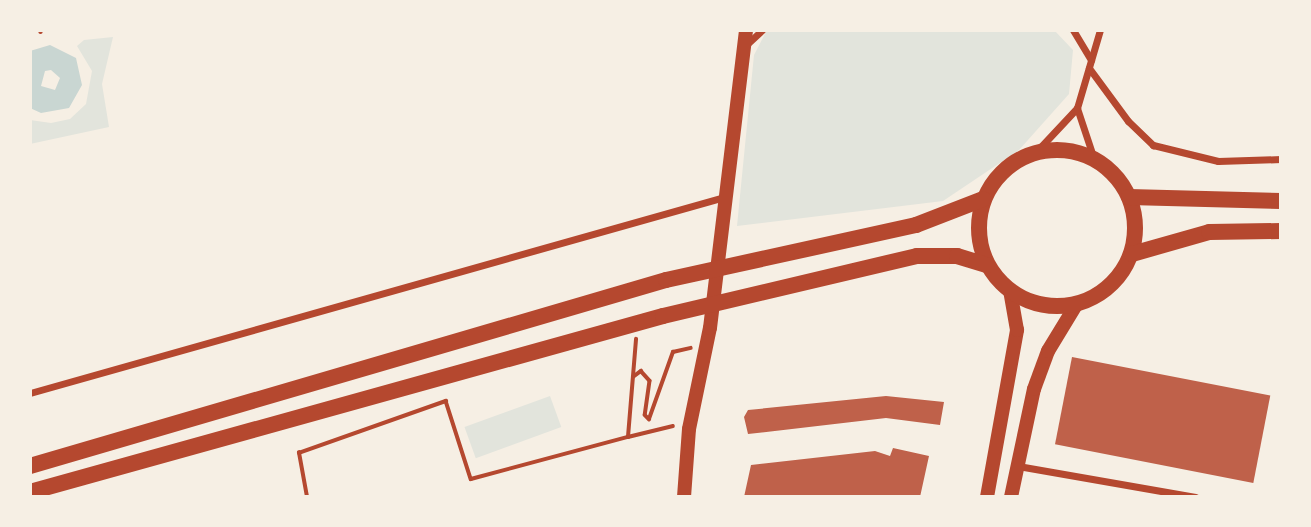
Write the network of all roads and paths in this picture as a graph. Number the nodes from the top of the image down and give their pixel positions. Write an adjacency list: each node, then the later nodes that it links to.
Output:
1 (746, 30): 5 (main road)
2 (762, 30): 5 (street)
3 (1073, 30): 6 (street)
4 (1100, 30): 6 (street)
5 (743, 48): 11 (main road)
6 (1090, 64): 7 (street); 10 (street)
7 (1077, 108): 8 (street); 9 (street)
8 (1034, 154): 9 (main road); 13 (main road)
9 (1094, 159): 12 (main road)
10 (1281, 159)
11 (724, 197): 21 (main road); 23 (street)
12 (1129, 197): 14 (main road); 16 (main road)
13 (983, 199): 17 (main road); 26 (main road)
14 (1281, 201)
15 (1281, 231): 16 (main road)
16 (1132, 254): 19 (main road)
17 (987, 265): 18 (main road); 20 (main road)
18 (1010, 291): 19 (main road); 31 (main road)
19 (1076, 305): 27 (main road)
20 (638, 323): 22 (path); 28 (main road)
21 (707, 344): 22 (path); 24 (main road)
22 (633, 377): 25 (path)
23 (30, 393)
24 (690, 422): 25 (path); 30 (main road)
25 (628, 437): 29 (path)
26 (30, 466)
27 (1017, 466): 32 (main road); 33 (street)
28 (30, 492)
29 (307, 497)
30 (684, 497)
31 (987, 497)
32 (1011, 497)
33 (1195, 497)

